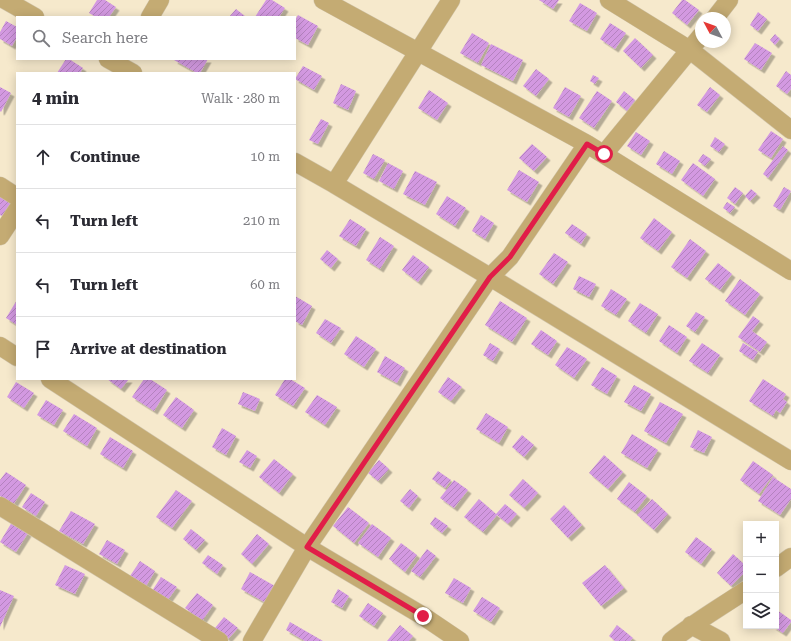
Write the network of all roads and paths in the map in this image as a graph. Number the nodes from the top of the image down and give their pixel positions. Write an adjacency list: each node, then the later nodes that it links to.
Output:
1 (5, 0): 8 (street)
2 (160, 0): 9 (street)
3 (323, 0): 12 (street)
4 (451, 0): 12 (street)
5 (609, 0): 11 (street)
6 (729, 0): 7 (street)
7 (720, 12)
8 (33, 16)
9 (151, 16)
10 (695, 44): 11 (street)
11 (690, 50): 13 (street); 15 (street)
12 (419, 51): 14 (street); 17 (street)
13 (791, 130)
14 (587, 144): 15 (street); 23 (street)
15 (604, 154): 22 (street)
16 (296, 163): 17 (street)
17 (334, 184): 23 (street)
18 (0, 186): 19 (street)
19 (16, 196)
20 (16, 212): 21 (street)
21 (0, 236)
22 (791, 271)
23 (490, 277): 27 (street); 29 (street)
24 (0, 346): 25 (street)
25 (16, 356)
26 (52, 380): 29 (street)
27 (791, 461)
28 (0, 506): 34 (street)
29 (307, 547): 35 (street); 36 (street)
30 (791, 557): 31 (street)
31 (779, 566)
32 (743, 592): 33 (street)
33 (691, 625): 37 (street); 38 (street)
34 (219, 641)
35 (252, 641)
36 (460, 641)
37 (670, 641)
38 (721, 641)

